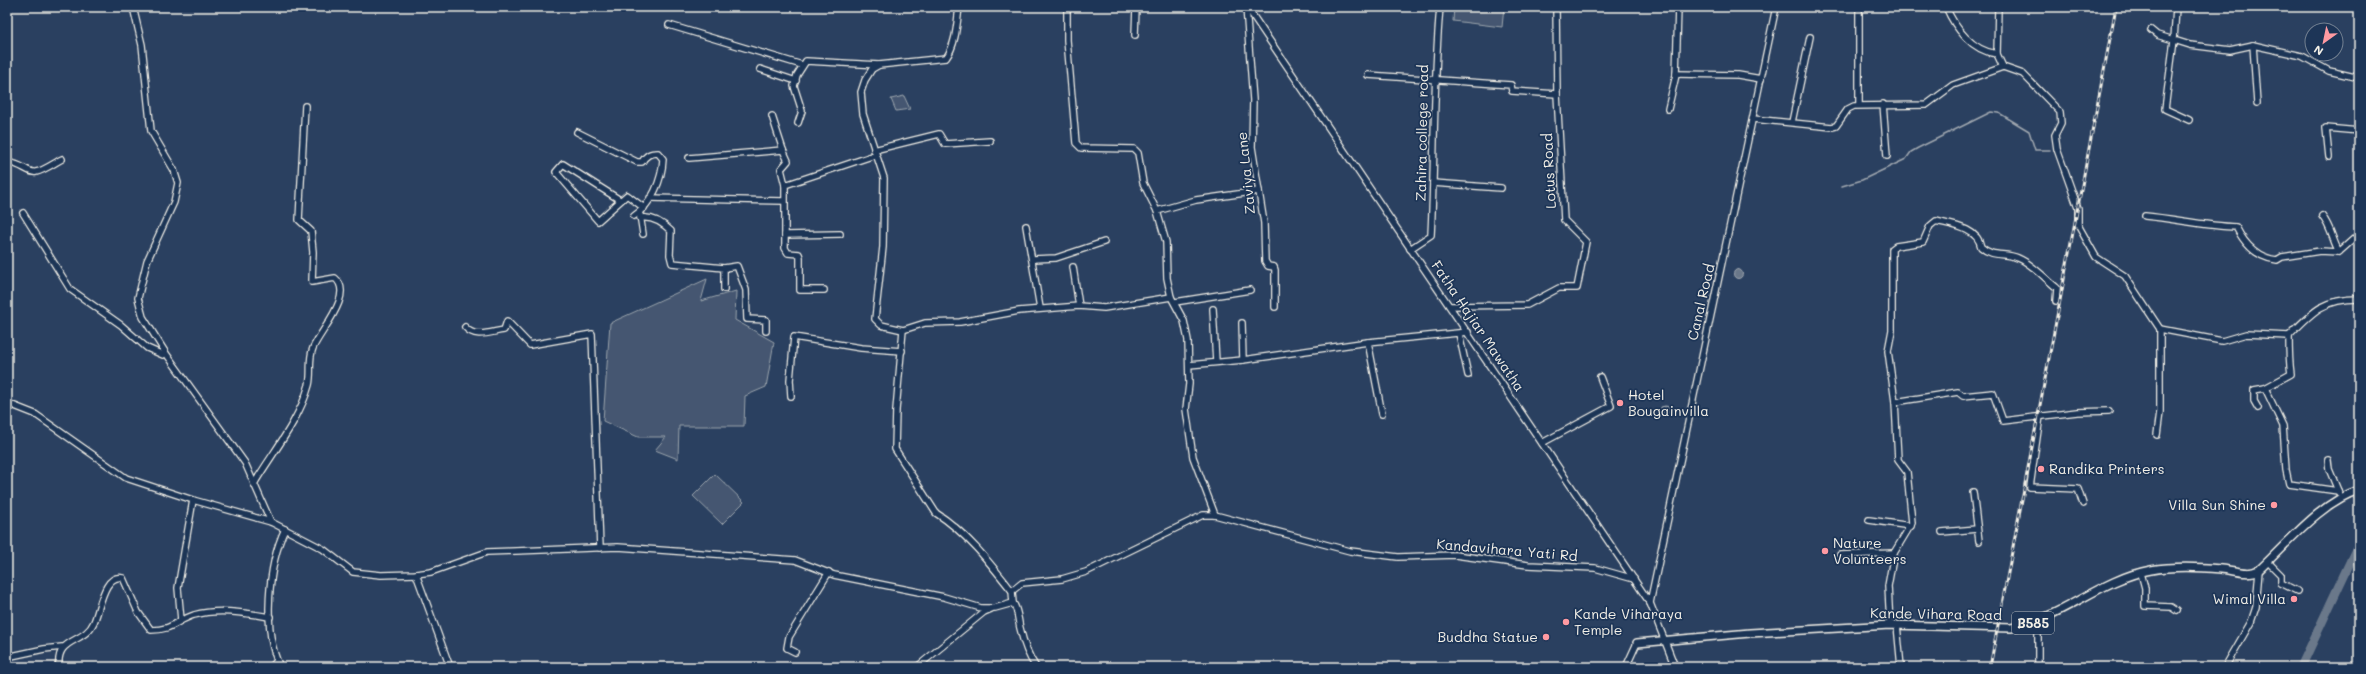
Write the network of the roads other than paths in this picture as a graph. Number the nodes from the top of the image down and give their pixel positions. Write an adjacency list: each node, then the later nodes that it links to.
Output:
1 (133, 7): 97 (street)
2 (959, 7): 22 (street)
3 (1067, 7): 60 (street)
4 (1136, 7): 16 (street)
5 (1247, 7): 55 (street, Zaviya Lane); 71 (street, Fatha Hajiar Mawatha)
6 (1440, 7): 29 (street, Zahira college road)
7 (1556, 7): 31 (street, Lotus Road)
8 (1678, 7): 25 (street)
9 (1776, 7): 28 (street, Canal Road)
10 (1859, 7): 34 (street)
11 (1946, 7): 20 (street)
12 (1998, 7): 20 (street)
13 (2176, 7): 18 (street)
14 (669, 25): 21 (street)
15 (2151, 30): 18 (street)
16 (1135, 35)
17 (1810, 37): 40 (street)
18 (2174, 40): 19 (street); 39 (street)
19 (2253, 44): 27 (street); 32 (street)
20 (1997, 54): 23 (street)
21 (802, 65): 22 (street); 30 (street)
22 (879, 65): 46 (street)
23 (2003, 67): 33 (street); 89 (street)
24 (760, 69): 30 (street)
25 (1676, 74): 28 (street); 36 (street)
26 (1368, 75): 29 (street)
27 (2359, 78)
28 (1762, 79): 38 (street, Canal Road)
29 (1434, 80): 31 (street); 52 (street, Zahira college road)
30 (796, 81): 41 (street)
31 (1557, 94): 83 (street, Lotus Road)
32 (2257, 103)
33 (1883, 104): 34 (street); 47 (street)
34 (1859, 105): 40 (street)
35 (305, 106): 114 (street)
36 (1668, 109)
37 (772, 116): 45 (street)
38 (1753, 119): 40 (street); 139 (street, Canal Road)
39 (2189, 120)
40 (1792, 122)
41 (798, 123)
42 (2359, 131): 48 (street)
43 (577, 132): 56 (street)
44 (990, 141): 46 (street)
45 (784, 150): 49 (street); 53 (street)
46 (875, 153): 53 (street); 90 (street)
47 (1887, 156)
48 (2329, 157)
49 (689, 158)
50 (62, 159): 51 (street)
51 (7, 163)
52 (1433, 184): 54 (street); 71 (street, Zahira college road)
53 (785, 185): 58 (street)
54 (1501, 188)
55 (1259, 191): 60 (street); 84 (street, Zaviya Lane)
56 (650, 198): 58 (street); 59 (street)
57 (620, 200): 57 (street); 59 (street)
58 (784, 201): 68 (street)
59 (644, 208): 62 (street)
60 (1157, 211): 79 (street)
61 (23, 213): 97 (street)
62 (638, 216): 66 (street); 75 (street)
63 (2145, 216): 72 (street)
64 (2322, 216): 72 (street)
65 (1026, 226): 73 (street)
66 (643, 234)
67 (840, 234): 68 (street)
68 (785, 235): 77 (street)
69 (2359, 236): 72 (street)
70 (1104, 242): 73 (street)
71 (1410, 249): 83 (street, Fatha Hajiar Mawatha)
72 (2339, 252)
73 (1033, 259): 85 (street)
74 (1073, 267): 82 (street)
75 (724, 268): 76 (street); 91 (street)
76 (724, 289)
77 (824, 290)
78 (1250, 290): 79 (street)
79 (1173, 299): 82 (street); 100 (street)
80 (2359, 299): 94 (street)
81 (2056, 301): 105 (street)
82 (1079, 306): 85 (street)
83 (1450, 306): 92 (street, Fatha Hajiar Mawatha)
84 (1275, 307)
85 (1040, 308): 90 (street)
86 (1213, 309): 99 (street)
87 (1242, 323): 98 (street)
88 (465, 327): 128 (street)
89 (2160, 329): 94 (street); 111 (street)
90 (903, 330): 96 (street)
91 (766, 331)
92 (1468, 332): 93 (street); 112 (street, Fatha Hajiar Mawatha)
93 (1459, 334): 95 (street); 101 (street)
94 (2289, 336): 103 (street)
95 (1368, 342): 98 (street); 109 (street)
96 (902, 351): 104 (street); 138 (street)
97 (165, 352): 114 (street)
98 (1243, 360): 99 (street)
99 (1216, 362): 100 (street)
100 (1189, 364): 120 (street)
101 (1468, 374)
102 (1600, 377): 112 (street)
103 (2265, 388): 107 (street); 117 (street)
104 (791, 396)
105 (1895, 402): 110 (street); 123 (street)
106 (7, 403): 118 (street)
107 (2258, 408)
108 (2109, 411): 110 (street)
109 (1382, 414)
110 (2040, 416): 119 (street)
111 (2157, 435)
112 (1542, 442): 136 (street, Fatha Hajiar Mawatha)
113 (2328, 460): 117 (street)
114 (254, 484): 122 (street)
115 (2359, 490): 117 (main road)
116 (1973, 492): 125 (street)
117 (2340, 494): 131 (main road)
118 (193, 500): 122 (street); 144 (street)
119 (2083, 504)
120 (1215, 515): 136 (street, Kandavihara Yati Rd); 138 (street)
121 (1869, 520): 123 (street)
122 (271, 522): 124 (street)
123 (1911, 526): 129 (street)
124 (286, 529): 135 (street); 143 (street)
125 (1977, 529): 126 (street); 127 (street)
126 (1942, 532)
127 (1979, 541)
128 (600, 548): 133 (street); 135 (street)
129 (1894, 553): 130 (street); 146 (street)
130 (1840, 554)
131 (2268, 562): 132 (main road); 137 (street)
132 (2259, 570): 134 (main road, Kande Vihara Road / B585); 162 (street)
133 (829, 572): 141 (street); 150 (street)
134 (2141, 573): 142 (street); 145 (main road, Kande Vihara Road / B585)
135 (416, 574): 155 (street)
136 (1634, 579): 139 (street, Fatha Hajiar Mawatha)
137 (2297, 590)
138 (1012, 591): 140 (street)
139 (1650, 603): 147 (street, Fatha Hajiar Mawatha)
140 (1013, 604): 141 (street); 157 (street)
141 (995, 608): 156 (street)
142 (2177, 612)
143 (270, 617): 144 (street); 152 (street)
144 (181, 620): 149 (street)
145 (2038, 622): 146 (main road, Kande Vihara Road / B585); 161 (street)
146 (1893, 625): 147 (main road, Kande Vihara Road / B585); 160 (street)
147 (1665, 640): 148 (main road, Kande Vihara Road / B585); 159 (street, Fatha Hajiar Mawatha)
148 (1637, 643): 158 (street)
149 (62, 647): 151 (street); 153 (street)
150 (795, 652)
151 (7, 657)
152 (279, 664): 154 (street)
153 (59, 667)
154 (271, 667)
155 (450, 667)
156 (917, 667)
157 (1036, 667)
158 (1626, 667)
159 (1675, 667)
160 (1901, 667)
161 (2038, 667)
162 (2225, 667)

